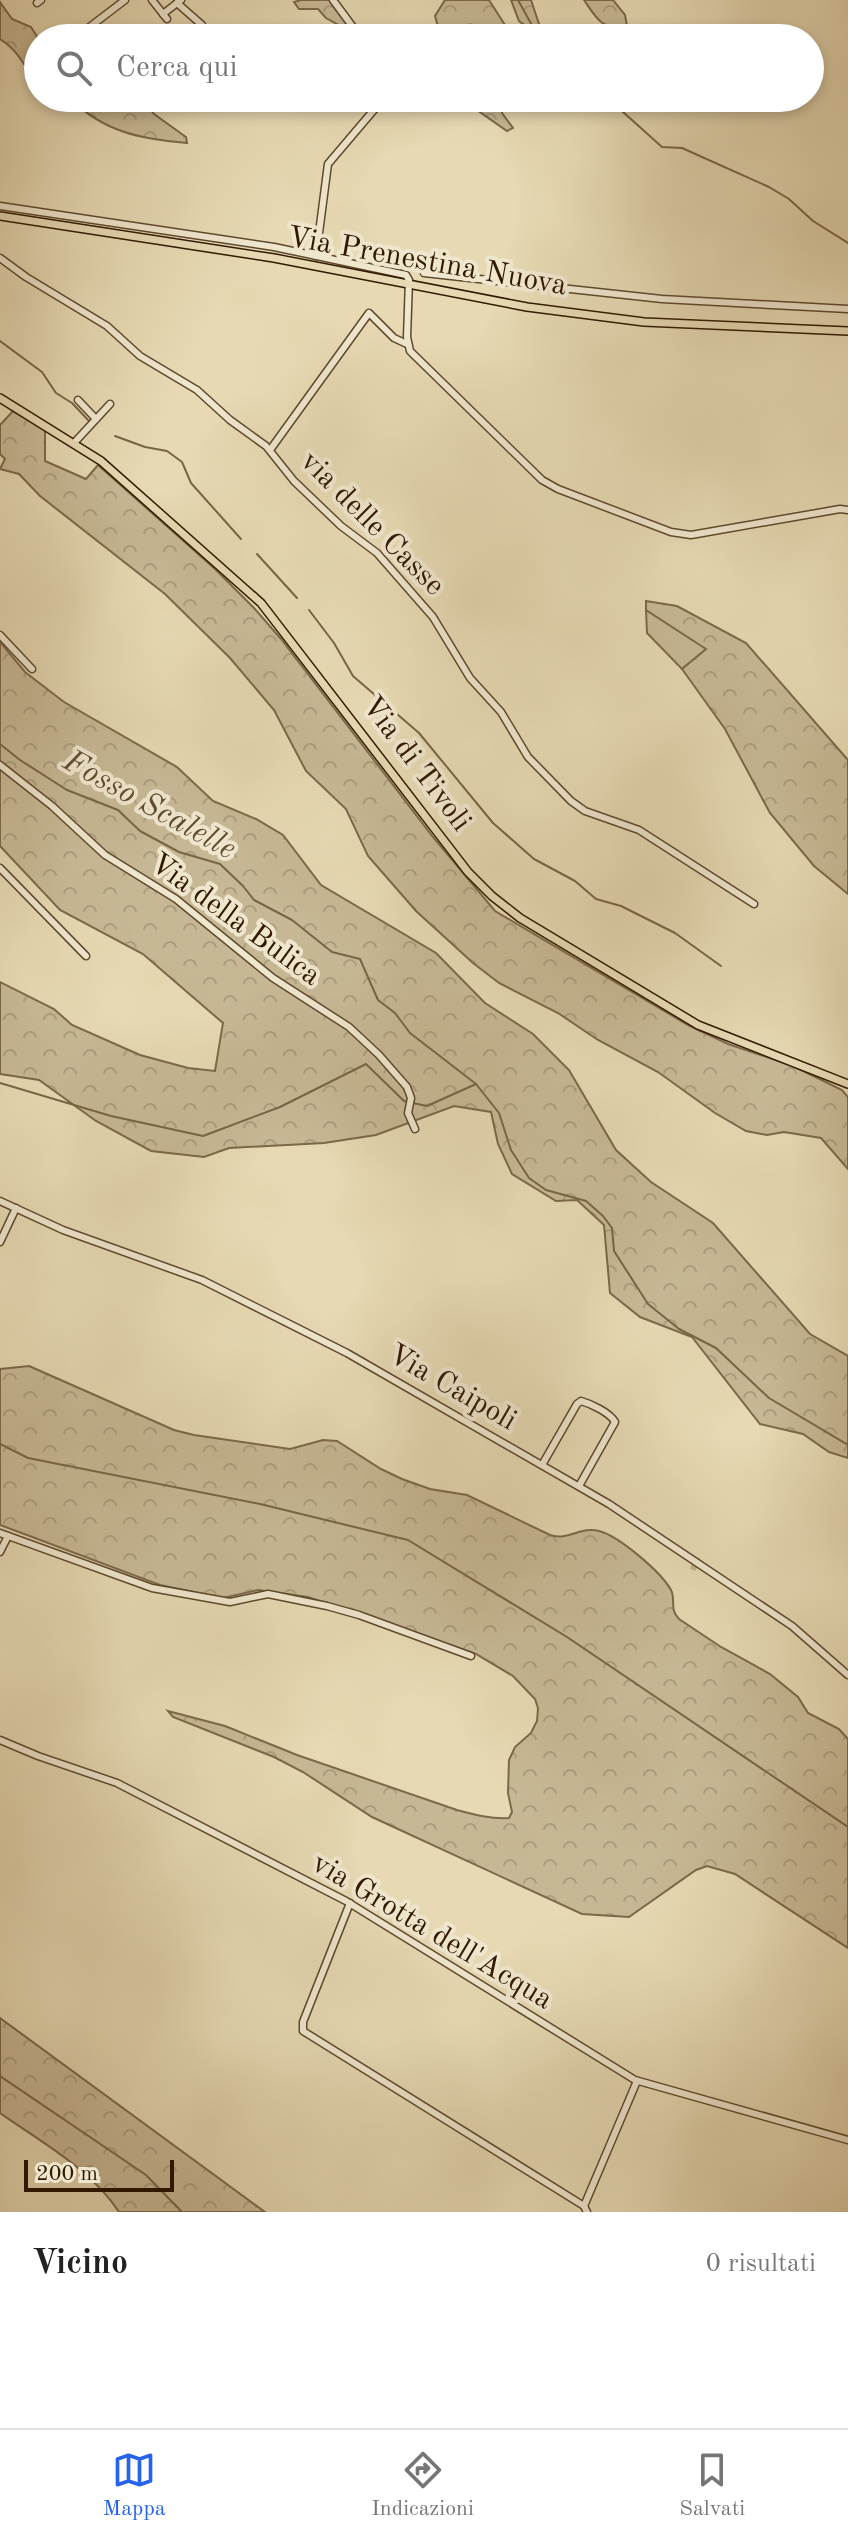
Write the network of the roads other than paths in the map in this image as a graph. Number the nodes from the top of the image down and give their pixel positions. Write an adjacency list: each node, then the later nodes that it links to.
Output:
1 (125, 0): 5 (street)
2 (152, 0): 4 (street)
3 (333, 0): 7 (street)
4 (179, 2): 6 (street)
5 (94, 24)
6 (201, 24)
7 (351, 24)
8 (372, 112): 11 (street)
9 (0, 206): 11 (street)
10 (0, 216): 14 (main road, Via Prenestina Nuova)
11 (316, 256): 14 (street)
12 (0, 258): 23 (street, via delle Casse)
13 (424, 273): 15 (street)
14 (409, 285): 16 (main road, Via Prenestina Nuova); 17 (street)
15 (848, 309)
16 (848, 331)
17 (407, 344): 23 (street); 24 (street)
18 (0, 398): 22 (main road, Via di Tivoli)
19 (78, 400): 21 (street)
20 (110, 404): 21 (street)
21 (96, 419): 22 (street)
22 (74, 443): 31 (main road, Via di Tivoli)
23 (270, 450): 29 (street, via delle Casse)
24 (848, 510)
25 (0, 635): 26 (street)
26 (32, 669)
27 (0, 765): 32 (street, Via della Bulica)
28 (0, 868): 30 (street)
29 (754, 904)
30 (86, 956)
31 (848, 1084)
32 (415, 1129)
33 (0, 1201): 34 (street, Via Caipoli)
34 (16, 1208): 35 (street); 36 (street, Via Caipoli)
35 (0, 1242)
36 (542, 1465): 37 (street, Via Caipoli); 37 (street)
37 (579, 1486): 41 (street, Via Caipoli)
38 (4, 1534): 39 (street); 40 (street)
39 (0, 1552)
40 (471, 1656)
41 (848, 1675)
42 (0, 1740): 43 (street, via Grotta dell'Acqua)
43 (350, 1903): 44 (street, via Grotta dell'Acqua); 46 (street)
44 (637, 2081): 45 (street, via Grotta dell'Acqua); 46 (street)
45 (848, 2140)
46 (586, 2209)

